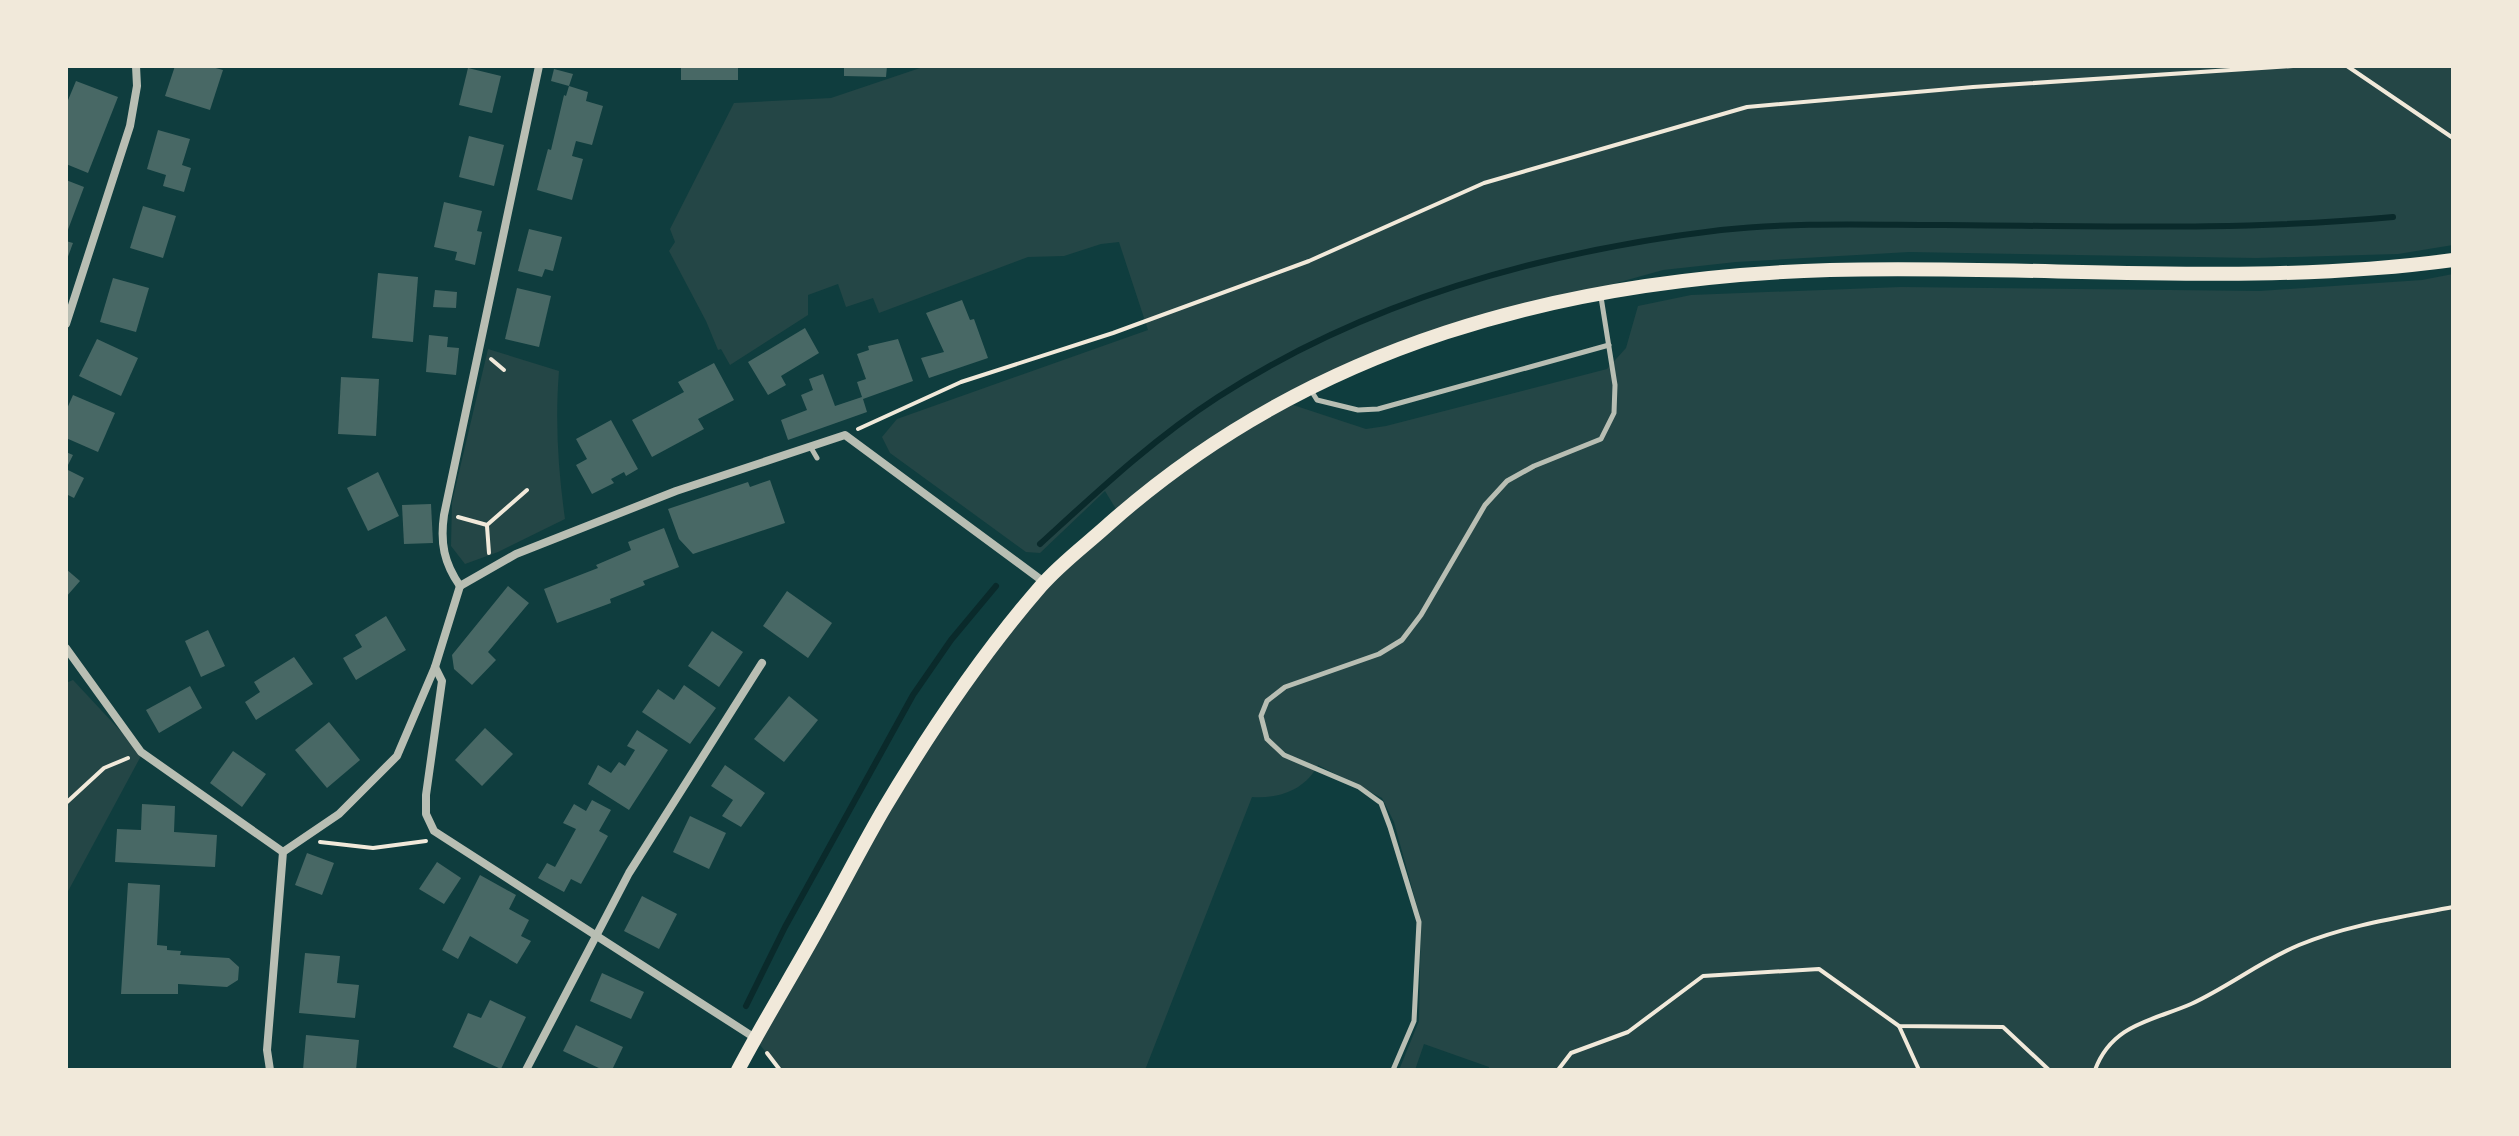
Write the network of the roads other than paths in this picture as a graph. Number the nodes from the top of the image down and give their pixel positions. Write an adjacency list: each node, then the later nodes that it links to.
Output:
1 (136, 66): 5 (street)
2 (539, 66): 11 (street)
3 (2453, 260): 4 (main road)
4 (1600, 293): 6 (lane); 7 (main road)
5 (66, 324)
6 (1609, 345): 7 (lane); 21 (lane)
7 (1313, 394): 10 (main road)
8 (809, 445): 9 (lane); 10 (street); 11 (street)
9 (817, 458)
10 (1044, 582): 17 (main road)
11 (460, 586): 14 (street)
12 (66, 648): 15 (street)
13 (762, 663): 16 (street)
14 (435, 667): 15 (street); 16 (street)
15 (283, 852): 18 (street)
16 (595, 934): 17 (street); 19 (street)
17 (755, 1038): 20 (main road)
18 (270, 1070)
19 (526, 1070)
20 (738, 1070)
21 (1393, 1070)

